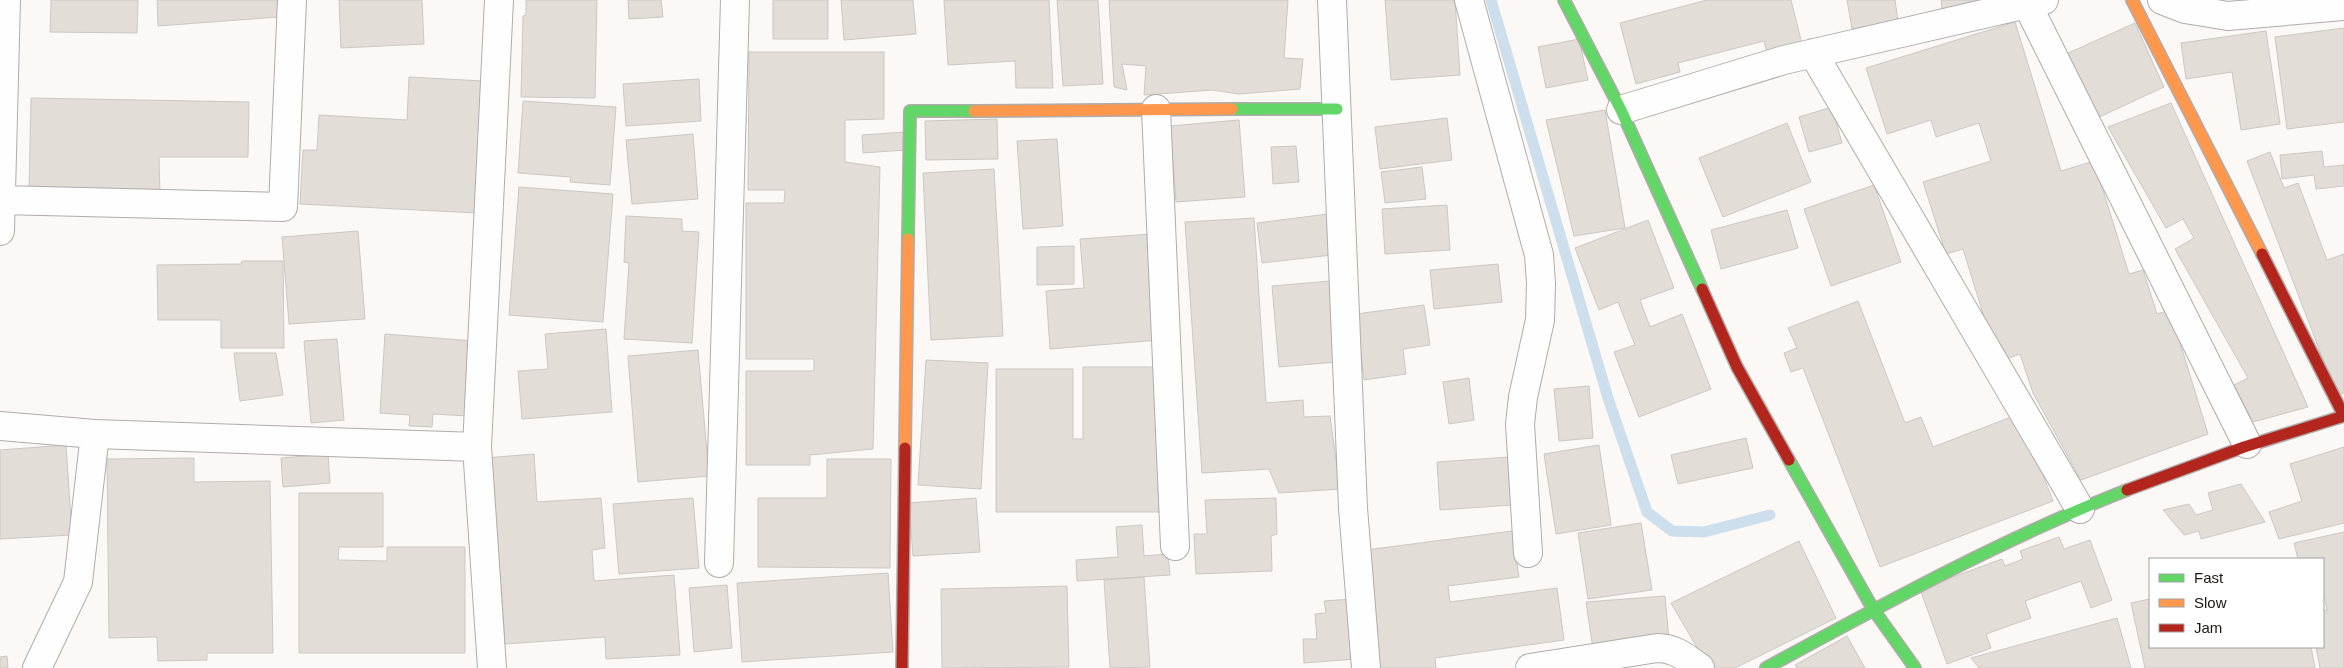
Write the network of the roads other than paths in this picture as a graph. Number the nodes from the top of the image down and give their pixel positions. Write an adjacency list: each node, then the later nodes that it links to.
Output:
1 (6, 0): 16 (street)
2 (292, 0): 16 (street)
3 (499, 0): 22 (street)
4 (735, 0): 26 (street)
5 (1332, 0): 14 (street)
6 (1469, 0): 25 (street)
7 (1564, 0): 15 (street)
8 (2132, 0): 18 (street)
9 (2162, 0): 11 (street)
10 (2036, 2): 12 (street); 21 (street)
11 (2344, 6)
12 (1813, 53): 15 (street); 23 (street)
13 (1156, 109): 14 (street); 24 (street); 31 (street)
14 (1337, 110): 32 (street)
15 (1621, 110): 27 (street)
16 (1, 200): 17 (street)
17 (0, 230)
18 (2344, 416): 21 (street)
19 (0, 426): 20 (street)
20 (95, 434): 22 (street); 29 (street)
21 (2247, 444): 23 (street)
22 (477, 447): 30 (street)
23 (2080, 509): 27 (street)
24 (1174, 546)
25 (1528, 554)
26 (719, 563)
27 (1873, 609): 35 (street); 36 (street)
28 (1576, 665): 33 (street); 34 (street)
29 (37, 668)
30 (492, 668)
31 (902, 668)
32 (1366, 668)
33 (1530, 668)
34 (1700, 668)
35 (1766, 668)
36 (1915, 668)

